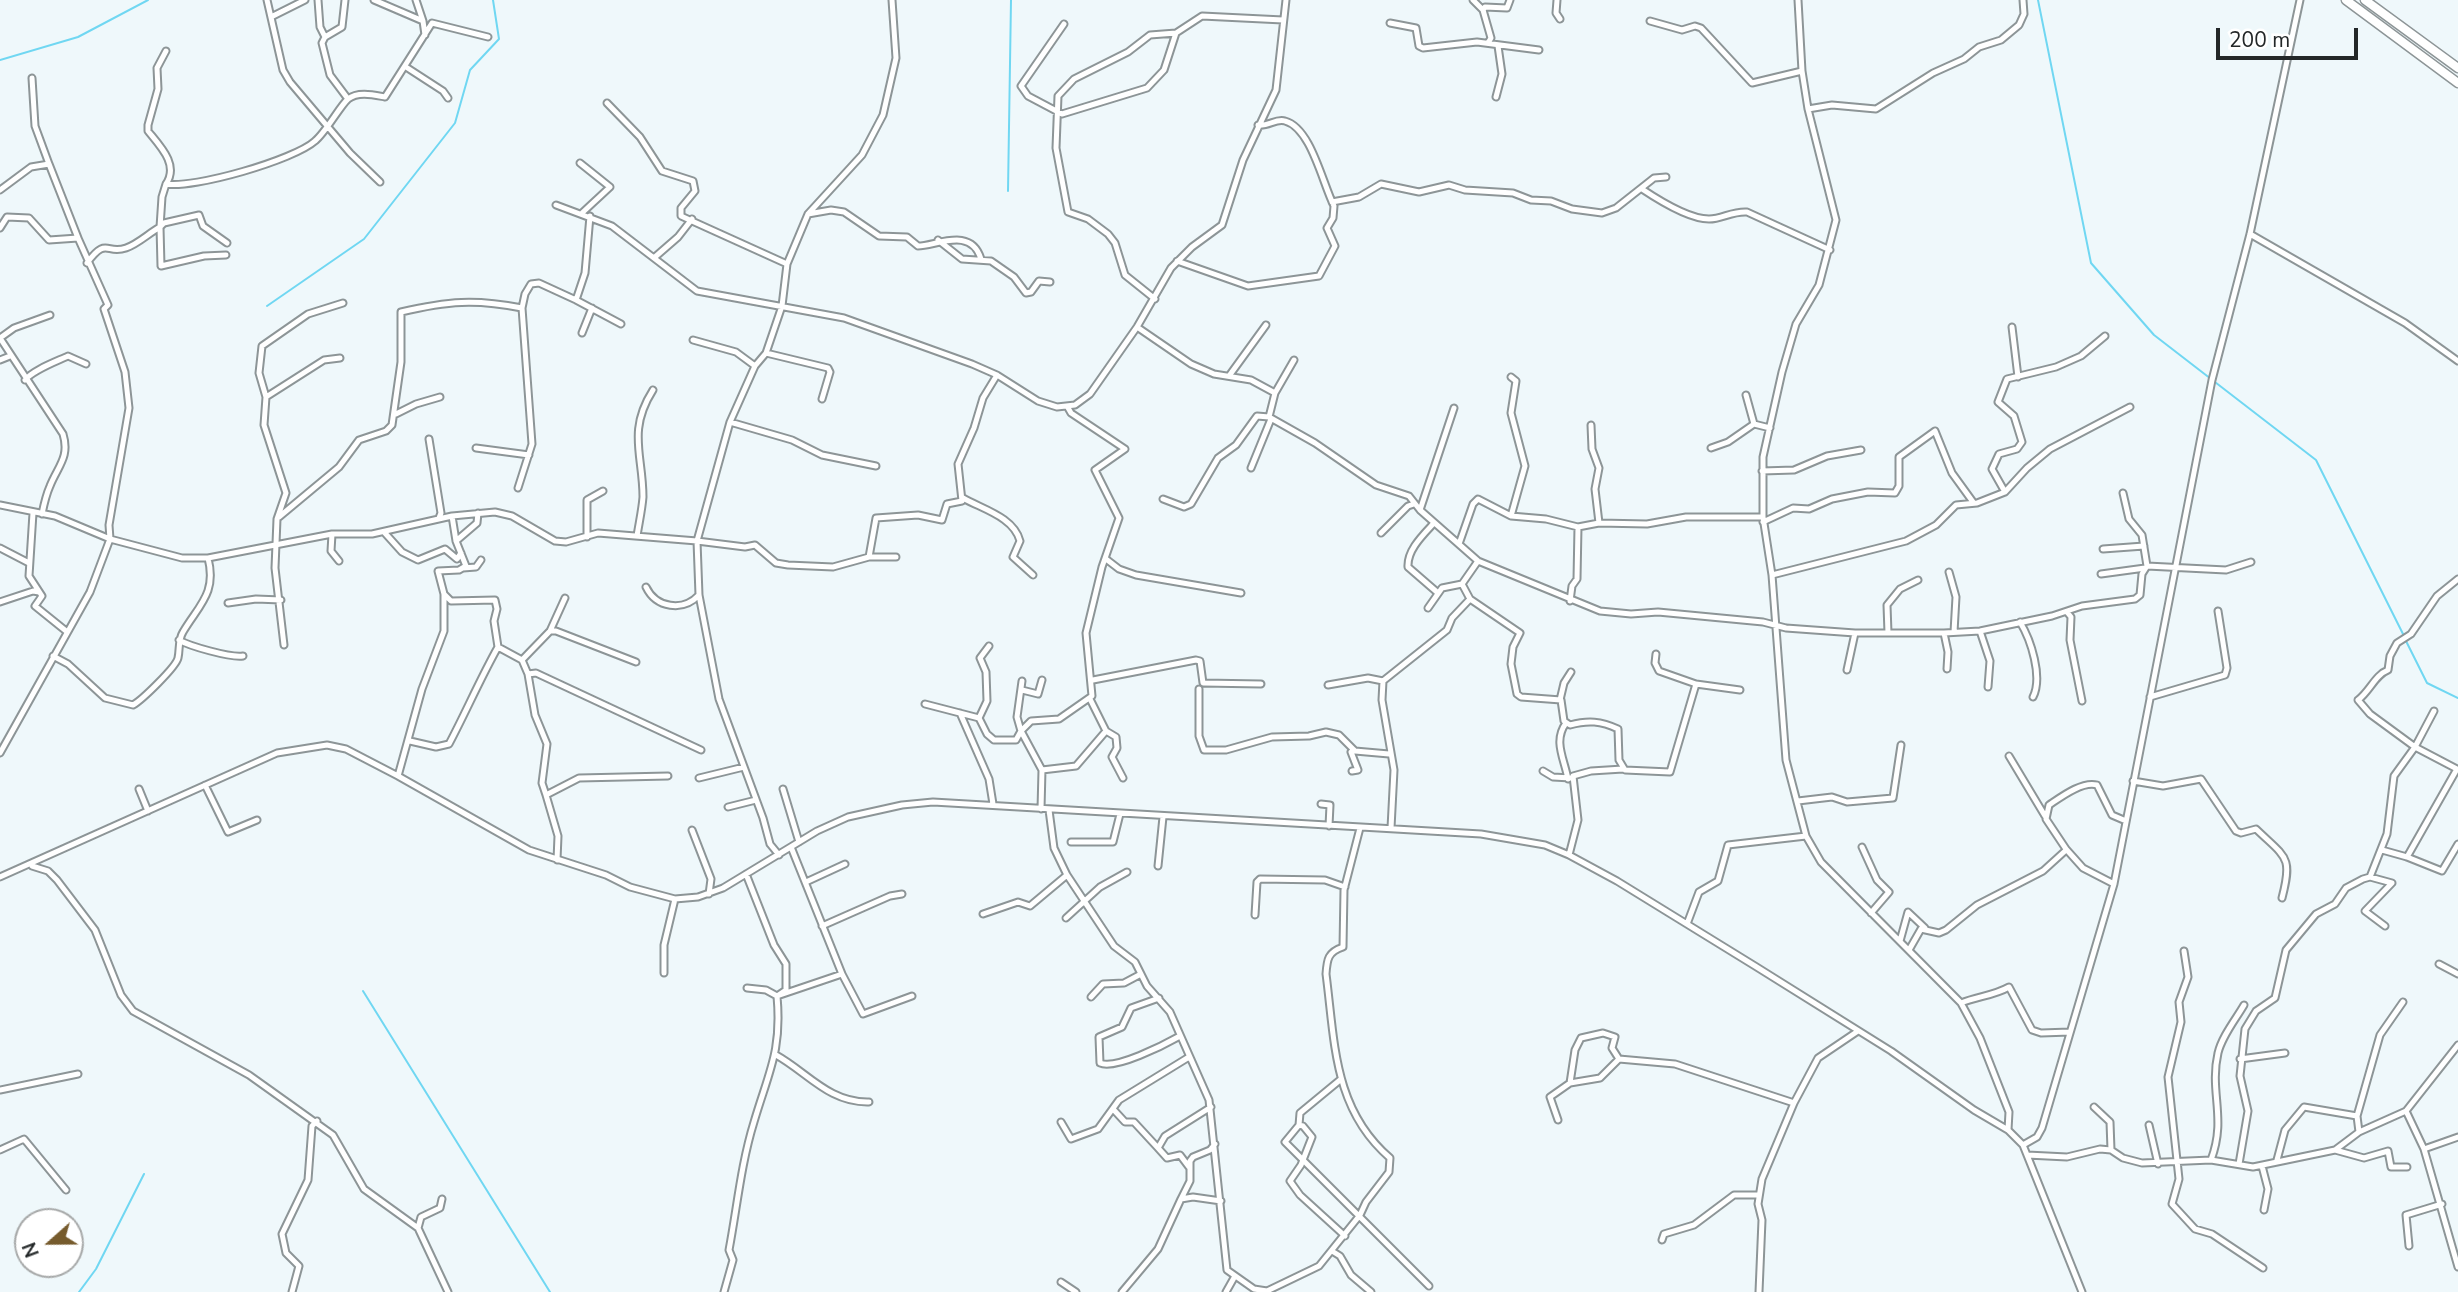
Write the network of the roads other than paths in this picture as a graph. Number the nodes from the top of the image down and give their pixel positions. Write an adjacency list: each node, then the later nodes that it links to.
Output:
1 (267, 0): 18 (street)
2 (305, 0): 18 (street)
3 (318, 0): 27 (street)
4 (345, 0): 27 (street)
5 (374, 0): 21 (street)
6 (416, 0): 21 (street)
7 (892, 0): 56 (street)
8 (1286, 0): 20 (street)
9 (1473, 0): 17 (street)
10 (1510, 0): 17 (street)
11 (1557, 0): 19 (street)
12 (1798, 0): 35 (street)
13 (2023, 0): 43 (street)
14 (2300, 0): 61 (street)
15 (2346, 0): 37 (highway)
16 (2364, 0): 34 (highway)
17 (1483, 10): 29 (street)
18 (271, 18): 44 (street)
19 (1560, 19)
20 (1283, 20): 25 (street); 45 (street)
21 (423, 21): 26 (street)
22 (1650, 21): 35 (street)
23 (1390, 23): 29 (street)
24 (1064, 24): 42 (street)
25 (1176, 33): 42 (street); 42 (street)
26 (425, 35): 28 (street); 33 (street)
27 (325, 37): 39 (street)
28 (488, 37)
29 (1488, 43): 30 (street)
30 (1498, 46): 31 (street); 38 (street)
31 (1538, 50)
32 (166, 51): 50 (street)
33 (406, 67): 39 (street); 40 (street)
34 (2458, 68)
35 (1802, 71): 43 (street)
36 (32, 79): 47 (street)
37 (2458, 83)
38 (1496, 97)
39 (348, 99): 44 (street)
40 (448, 99)
41 (607, 103): 58 (street)
42 (1058, 109): 73 (street)
43 (1808, 109): 65 (street)
44 (329, 125): 49 (street); 50 (street)
45 (1258, 125): 53 (street); 69 (street)
46 (580, 163): 55 (street)
47 (49, 164): 52 (street); 62 (street)
48 (1666, 177): 51 (street)
49 (380, 183)
50 (166, 184): 59 (street)
51 (1642, 189): 53 (street); 65 (street)
52 (0, 190)
53 (1332, 202): 69 (street)
54 (556, 205): 55 (street)
55 (582, 214): 57 (street)
56 (808, 214): 63 (street); 71 (street)
57 (590, 216): 67 (street); 74 (street)
58 (692, 219): 67 (street); 71 (street)
59 (160, 227): 64 (street); 66 (street); 70 (street)
60 (0, 228): 62 (street)
61 (2250, 234): 93 (street); 170 (street)
62 (78, 239): 70 (street)
63 (938, 240): 68 (street); 68 (street)
64 (227, 243)
65 (1830, 250): 115 (street)
66 (226, 255)
67 (655, 257): 76 (street)
68 (981, 259): 72 (street)
69 (1177, 261): 73 (street)
70 (87, 263): 150 (street)
71 (787, 264): 76 (street)
72 (1051, 282)
73 (1155, 299): 82 (street)
74 (576, 300): 77 (street); 78 (street)
75 (343, 303): 104 (street)
76 (782, 306): 88 (street); 96 (street)
77 (522, 308): 110 (street); 120 (street)
78 (592, 308): 80 (street); 84 (street)
79 (50, 315): 86 (street)
80 (621, 324)
81 (1266, 325): 97 (street)
82 (1137, 327): 97 (street); 107 (street)
83 (2012, 327): 99 (street)
84 (582, 333)
85 (2105, 336): 99 (street)
86 (0, 338): 89 (street)
87 (693, 340): 95 (street)
88 (766, 353): 95 (street); 106 (street)
89 (10, 356): 91 (street); 100 (street)
90 (340, 358): 104 (street)
91 (0, 360)
92 (1294, 360): 102 (street)
93 (2458, 361)
94 (86, 364): 100 (street)
95 (755, 366): 112 (street)
96 (996, 374): 107 (street); 128 (street)
97 (1228, 376): 102 (street)
98 (1511, 377): 138 (street)
99 (2018, 377): 126 (street)
100 (25, 380): 136 (street)
101 (653, 390): 148 (street)
102 (1275, 393): 111 (street)
103 (1746, 395): 113 (street)
104 (267, 397): 140 (street)
105 (440, 397): 110 (street)
106 (822, 400)
107 (1067, 405): 162 (street)
108 (2130, 407): 126 (street)
109 (1454, 408): 133 (street)
110 (396, 414): 140 (street)
111 (1270, 418): 122 (street); 129 (street); 131 (street)
112 (730, 422): 121 (street); 152 (street)
113 (1754, 424): 115 (street); 118 (street)
114 (1591, 425): 143 (street)
115 (1770, 428): 123 (street)
116 (429, 439): 139 (street)
117 (476, 447): 120 (street)
118 (1711, 448)
119 (1861, 450): 123 (street)
120 (528, 455): 124 (street)
121 (876, 466)
122 (1251, 468)
123 (1762, 471): 141 (street)
124 (518, 488)
125 (603, 491): 149 (street)
126 (2006, 492): 130 (street)
127 (2123, 493): 155 (street)
128 (963, 498): 159 (street); 173 (street)
129 (1163, 499)
130 (1973, 502): 141 (street); 174 (street)
131 (1414, 504): 133 (street); 147 (street)
132 (0, 505): 134 (street)
133 (1420, 510): 142 (street)
134 (33, 513): 136 (street); 167 (street)
135 (478, 513): 137 (street); 149 (street); 151 (street)
136 (42, 514): 150 (street)
137 (452, 516): 139 (street); 151 (street)
138 (1511, 516): 144 (street); 154 (street)
139 (439, 518): 145 (street)
140 (277, 519): 153 (street)
141 (1763, 520): 143 (street); 174 (street)
142 (1434, 523): 154 (street); 181 (street)
143 (1599, 523): 144 (street)
144 (1578, 527): 187 (street)
145 (384, 531): 146 (street); 158 (street)
146 (332, 534): 153 (street); 164 (street)
147 (1381, 534)
148 (637, 536): 149 (street); 152 (street)
149 (587, 537)
150 (110, 539): 161 (street); 195 (street)
151 (456, 541): 158 (street)
152 (698, 541): 159 (street); 183 (street)
153 (278, 544): 161 (street); 186 (street)
154 (1458, 544): 165 (street)
155 (2144, 546): 157 (street); 168 (street)
156 (0, 548): 167 (street)
157 (2103, 549)
158 (461, 553): 169 (street)
159 (869, 556): 160 (street)
160 (896, 556)
161 (208, 558): 202 (street)
162 (1106, 559): 180 (street); 216 (street)
163 (481, 560): 169 (street)
164 (339, 561)
165 (1478, 561): 177 (street); 187 (street)
166 (2251, 562): 170 (street)
167 (29, 563): 179 (street)
168 (2146, 567): 170 (street); 172 (street); 192 (street)
169 (463, 568): 182 (street)
170 (2177, 568): 227 (street)
171 (1949, 572): 198 (street)
172 (2101, 574)
173 (1033, 575)
174 (1772, 575): 194 (street)
175 (2458, 579): 240 (street)
176 (1917, 580): 200 (street)
177 (1462, 584): 181 (street); 185 (street)
178 (646, 587): 183 (street)
179 (39, 592): 188 (street); 195 (street)
180 (1241, 593)
181 (1438, 593): 190 (street)
182 (444, 594): 205 (street); 238 (street)
183 (699, 595): 246 (street)
184 (565, 598): 196 (street)
185 (1470, 599): 218 (street); 229 (street)
186 (281, 600): 189 (street); 203 (street)
187 (1570, 601): 194 (street)
188 (0, 602)
189 (228, 603)
190 (1428, 608)
191 (2218, 611): 227 (street)
192 (2067, 612): 193 (street); 230 (street)
193 (2020, 622): 197 (street); 226 (street)
194 (1774, 625): 199 (street); 262 (street)
195 (66, 631): 207 (street)
196 (550, 631): 209 (street); 210 (street)
197 (1980, 631): 198 (street); 222 (street)
198 (1954, 632): 201 (street)
199 (1854, 633): 200 (street); 212 (street)
200 (1888, 633): 201 (street)
201 (1944, 633): 211 (street)
202 (179, 640): 207 (street); 208 (street)
203 (284, 645)
204 (989, 646): 234 (street)
205 (498, 647): 209 (street); 238 (street)
206 (1656, 654): 220 (street)
207 (53, 656): 243 (street)
208 (243, 656)
209 (522, 660): 214 (street)
210 (636, 662)
211 (1947, 668)
212 (1847, 670)
213 (1571, 672): 229 (street)
214 (528, 674): 241 (street); 260 (street)
215 (1042, 680): 224 (street)
216 (1093, 680): 219 (street); 228 (street)
217 (1023, 681): 224 (street)
218 (1383, 681): 221 (street); 244 (street)
219 (1261, 684)
220 (1696, 684): 225 (street); 247 (street)
221 (1328, 685)
222 (1987, 687)
223 (1199, 689): 242 (street)
224 (1022, 690): 236 (street)
225 (1740, 690)
226 (2033, 697)
227 (2151, 697): 256 (street)
228 (1090, 699): 236 (street); 237 (street)
229 (1560, 700): 235 (street)
230 (2082, 701)
231 (925, 704): 233 (street)
232 (2434, 710): 240 (street)
233 (960, 713): 234 (street); 263 (street)
234 (979, 718): 236 (street)
235 (1566, 723): 247 (street); 253 (street)
236 (1021, 731): 248 (street)
237 (1107, 731): 248 (street); 255 (street)
238 (410, 741): 251 (street)
239 (1901, 745): 262 (street)
240 (2415, 747): 285 (street); 288 (street)
241 (701, 750)
242 (1354, 750): 244 (street); 249 (street)
243 (0, 753)
244 (1389, 754): 276 (street)
245 (2009, 756): 271 (street)
246 (744, 767): 254 (street); 261 (street)
247 (1623, 769): 253 (street)
248 (1042, 770): 266 (street)
249 (1352, 771)
250 (1543, 771): 253 (street)
251 (398, 776): 257 (street); 289 (street)
252 (668, 776): 260 (street)
253 (1571, 777): 287 (street)
254 (699, 778)
255 (1123, 778)
256 (2133, 781): 273 (street); 303 (street)
257 (205, 785): 268 (street); 272 (street)
258 (138, 789): 268 (street)
259 (783, 789): 279 (street)
260 (546, 796): 289 (street)
261 (756, 800): 265 (street); 286 (street)
262 (1798, 802): 278 (street)
263 (993, 804): 266 (street); 279 (street)
264 (1321, 804): 274 (street)
265 (729, 807)
266 (1041, 809): 267 (street)
267 (1049, 810): 269 (street); 295 (street)
268 (148, 811): 291 (street)
269 (1120, 814): 270 (street); 280 (street)
270 (1163, 817): 274 (street); 292 (street)
271 (2046, 819): 273 (street); 284 (street)
272 (257, 820)
273 (2126, 821): 299 (street)
274 (1329, 826): 275 (street)
275 (1360, 828): 276 (street); 300 (street)
276 (1391, 828): 287 (street)
277 (692, 830): 301 (street)
278 (1806, 836): 306 (street); 310 (street)
279 (799, 842): 282 (street)
280 (1071, 842)
281 (2458, 844): 288 (street)
282 (791, 847): 286 (street); 298 (street)
283 (1862, 847): 306 (street)
284 (2066, 849): 299 (street); 313 (street)
285 (2382, 850): 288 (street); 297 (street)
286 (779, 855): 294 (street)
287 (1569, 855): 310 (street)
288 (2407, 857)
289 (557, 860): 304 (street)
290 (845, 864): 298 (street)
291 (32, 866): 296 (street); 353 (street)
292 (1158, 866)
293 (1127, 872): 305 (street)
294 (746, 874): 301 (street); 325 (street)
295 (1067, 875): 305 (street); 307 (street)
296 (0, 877)
297 (2370, 877): 312 (street); 340 (street)
298 (806, 882): 311 (street)
299 (2114, 884): 333 (street)
300 (1345, 887): 308 (street); 342 (street)
301 (709, 894): 304 (street)
302 (902, 894): 311 (street)
303 (2282, 898)
304 (675, 899): 319 (street)
305 (1086, 901): 309 (street); 321 (street)
306 (1871, 913): 314 (street)
307 (984, 914)
308 (1255, 915)
309 (1066, 918)
310 (1687, 924): 332 (street)
311 (822, 926): 317 (street)
312 (2385, 926)
313 (1925, 928): 314 (street); 315 (street)
314 (1900, 941): 315 (street)
315 (1909, 950): 330 (street)
316 (2184, 951): 371 (street)
317 (838, 964): 320 (street); 323 (street)
318 (2439, 964): 322 (street)
319 (664, 973)
320 (842, 974): 323 (street); 326 (street)
321 (1141, 974): 327 (street); 328 (street)
322 (2458, 974)
323 (833, 977): 325 (street)
324 (747, 988): 325 (street)
325 (776, 996): 337 (street)
326 (912, 996)
327 (1091, 997)
328 (1159, 998): 334 (street); 334 (street)
329 (2403, 1002): 351 (street)
330 (1961, 1003): 333 (street); 357 (street)
331 (2244, 1005): 369 (street)
332 (1858, 1031): 346 (street); 357 (street)
333 (2070, 1032): 361 (street)
334 (1180, 1037): 338 (street)
335 (2458, 1045): 350 (street)
336 (2286, 1053): 340 (street)
337 (776, 1055): 345 (street); 397 (street)
338 (1189, 1057): 347 (street); 349 (street)
339 (1619, 1059): 343 (street); 343 (street); 346 (street)
340 (2239, 1059): 373 (street)
341 (78, 1074): 344 (street)
342 (1340, 1080): 355 (street); 384 (street)
343 (1570, 1083): 352 (street)
344 (0, 1090)
345 (869, 1102)
346 (1794, 1103): 378 (street)
347 (1210, 1107): 360 (street); 362 (street)
348 (2094, 1107): 365 (street)
349 (1113, 1109): 354 (street); 362 (street)
350 (2406, 1111): 358 (street); 363 (street)
351 (2357, 1116): 358 (street); 370 (street)
352 (1558, 1120)
353 (317, 1121): 385 (street); 395 (street)
354 (1061, 1122)
355 (1299, 1125): 368 (street); 368 (street)
356 (2149, 1125): 372 (street)
357 (2008, 1130): 361 (street)
358 (2358, 1132): 366 (street)
359 (2458, 1137): 363 (street)
360 (1215, 1144): 375 (street); 381 (street)
361 (2023, 1145): 367 (street)
362 (1158, 1148): 375 (street)
363 (2424, 1149): 382 (street)
364 (0, 1150): 377 (street)
365 (2111, 1150): 367 (street); 372 (street)
366 (2335, 1150): 370 (street); 376 (street)
367 (2027, 1155): 403 (street)
368 (1304, 1158): 384 (street); 386 (street)
369 (2211, 1160): 371 (street); 373 (street)
370 (2277, 1160): 374 (street)
371 (2177, 1163): 372 (street); 391 (street)
372 (2158, 1164)
373 (2239, 1164): 374 (street)
374 (2262, 1166): 383 (street)
375 (1189, 1167): 380 (street)
376 (2407, 1167)
377 (66, 1190)
378 (1759, 1195): 387 (street); 402 (street)
379 (442, 1199): 385 (street)
380 (1181, 1199): 381 (street); 399 (street)
381 (1221, 1201): 392 (street)
382 (2442, 1204): 388 (street); 390 (street)
383 (2264, 1210)
384 (1360, 1215): 386 (street); 394 (street)
385 (418, 1228): 396 (street)
386 (1345, 1236): 389 (street)
387 (1662, 1240)
388 (2409, 1246)
389 (1332, 1251): 392 (street); 401 (street)
390 (2458, 1267)
391 (2263, 1268)
392 (1235, 1276): 400 (street)
393 (1061, 1282): 398 (street)
394 (1429, 1286)
395 (292, 1292)
396 (448, 1292)
397 (724, 1292)
398 (1076, 1292)
399 (1122, 1292)
400 (1226, 1292)
401 (1371, 1292)
402 (1759, 1292)
403 (2082, 1292)

